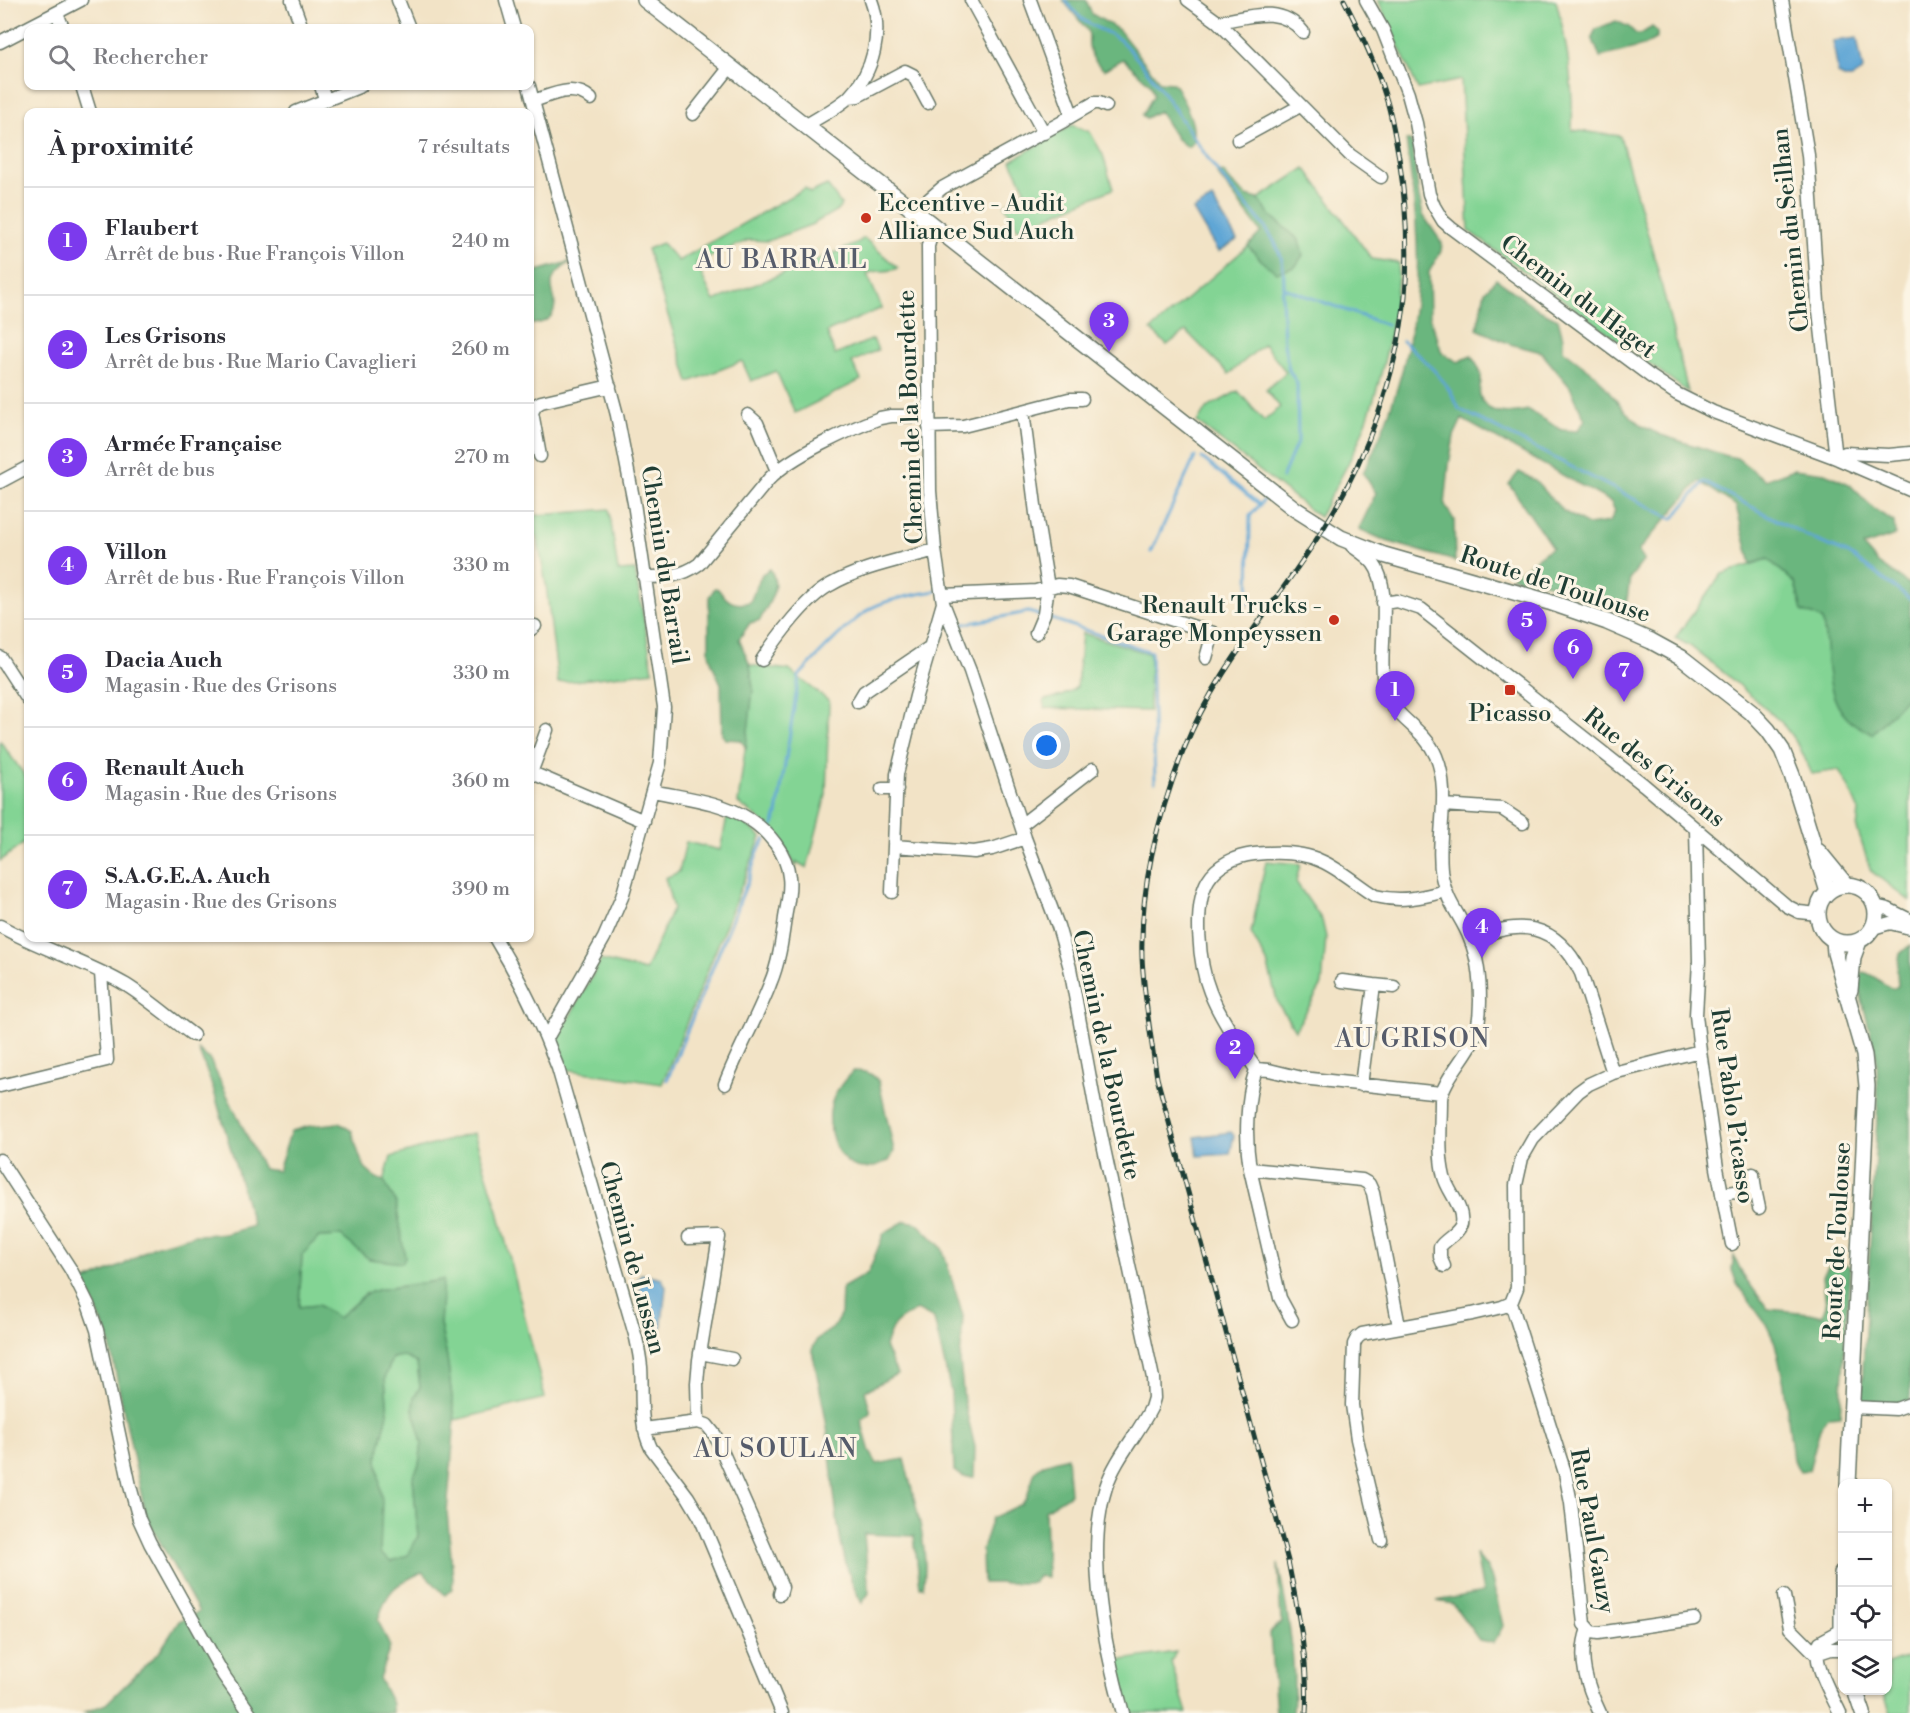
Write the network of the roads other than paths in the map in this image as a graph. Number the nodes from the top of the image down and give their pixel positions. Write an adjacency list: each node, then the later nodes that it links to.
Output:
1 (81, 0): 12 (street)
2 (292, 0): 16 (street)
3 (398, 0): 17 (street)
4 (506, 0): 18 (street)
5 (645, 0): 22 (main road, Route de Toulouse)
6 (871, 0): 27 (street)
7 (970, 0): 39 (street)
8 (1030, 0): 37 (street)
9 (1188, 0): 13 (street)
10 (1366, 0): 53 (street, Chemin du Haget)
11 (1782, 0): 53 (street, Chemin du Seilhan)
12 (57, 13): 14 (street); 15 (street)
13 (1218, 22): 20 (street); 33 (street)
14 (35, 24)
15 (61, 24)
16 (301, 24)
17 (407, 24)
18 (513, 24)
19 (24, 30): 21 (street)
20 (1303, 32)
21 (0, 42)
22 (730, 67): 36 (street); 38 (main road, Route de Toulouse)
23 (83, 90): 34 (street)
24 (323, 90): 28 (street)
25 (350, 90): 28 (street)
26 (530, 90): 30 (street, Chemin du Barrail)
27 (849, 97): 31 (street); 38 (street)
28 (326, 99): 35 (street)
29 (591, 99): 30 (street)
30 (533, 101): 44 (street, Chemin du Barrail)
31 (928, 103)
32 (1106, 106): 37 (street)
33 (1300, 106): 40 (street); 41 (street)
34 (89, 108)
35 (305, 108)
36 (693, 114)
37 (1068, 118): 39 (street)
38 (805, 126): 42 (main road, Route de Toulouse)
39 (1044, 133): 42 (street)
40 (1238, 140)
41 (1380, 177)
42 (916, 213): 43 (main road, Route de Toulouse)
43 (936, 229): 49 (street, Chemin de la Bourdette); 58 (main road, Route de Toulouse)
44 (610, 386): 46 (street); 60 (street, Chemin du Barrail)
45 (1082, 399): 47 (street)
46 (534, 408)
47 (1023, 411): 49 (street); 61 (street)
48 (748, 415): 55 (street)
49 (929, 422): 55 (street); 59 (street, Chemin de la Bourdette)
50 (534, 423): 52 (street)
51 (1910, 453): 53 (street)
52 (540, 456)
53 (1836, 458): 57 (street, Chemin du Haget)
54 (24, 469): 56 (street)
55 (777, 471): 60 (street)
56 (0, 482)
57 (1910, 490)
58 (1341, 538): 63 (street); 84 (main road, Route de Toulouse)
59 (935, 550): 62 (street, Chemin de la Bourdette); 68 (street)
60 (644, 577): 77 (street, Chemin du Barrail)
61 (1048, 587): 62 (street); 64 (street); 67 (street)
62 (942, 599): 65 (street); 81 (street, Chemin de la Bourdette)
63 (1383, 603): 78 (street); 82 (street, Rue des Grisons)
64 (1036, 633)
65 (930, 647): 70 (street); 76 (street)
66 (0, 657): 69 (street)
67 (1206, 658)
68 (762, 660)
69 (24, 694)
70 (858, 702)
71 (547, 730): 72 (street)
72 (534, 762)
73 (1092, 769): 81 (street)
74 (534, 774): 79 (street)
75 (882, 789): 76 (street)
76 (897, 789): 85 (street)
77 (653, 791): 79 (street, Chemin du Barrail); 112 (street)
78 (1443, 805): 80 (street); 87 (street)
79 (644, 821): 108 (street, Chemin du Barrail)
80 (1523, 823)
81 (1021, 825): 83 (street, Chemin de la Bourdette)
82 (1696, 829): 91 (street, Rue des Grisons); 109 (street, Rue Pablo Picasso)
83 (1025, 838): 85 (street); 146 (street, Chemin de la Bourdette)
84 (1814, 845): 86 (main road, Route de Toulouse); 89 (main road, Route de Toulouse)
85 (894, 846): 88 (street)
86 (1846, 885): 89 (main road); 90 (main road)
87 (1445, 891): 97 (street); 110 (street)
88 (892, 892)
89 (1828, 892): 91 (main road)
90 (1875, 906): 92 (street); 94 (main road)
91 (1818, 914): 98 (main road)
92 (1910, 920)
93 (0, 926): 96 (street)
94 (1873, 928): 95 (street); 99 (main road)
95 (1910, 928)
96 (24, 938)
97 (1471, 940): 111 (street); 115 (street)
98 (1834, 940): 99 (main road); 106 (main road, Route de Toulouse)
99 (1859, 941): 106 (main road, Route de Toulouse)
100 (35, 942): 102 (street)
101 (497, 942): 108 (street, Chemin de Lussan)
102 (101, 973): 107 (street); 114 (street)
103 (1342, 981): 104 (street)
104 (1374, 985): 105 (street); 113 (street)
105 (1394, 987)
106 (1850, 1002): 131 (main road, Route de Toulouse)
107 (193, 1035)
108 (547, 1038): 133 (street, Chemin de Lussan)
109 (1700, 1052): 111 (street); 120 (street, Rue Pablo Picasso)
110 (1256, 1070): 113 (street); 117 (street)
111 (1613, 1073): 125 (street)
112 (725, 1084)
113 (1361, 1085): 115 (street)
114 (0, 1086)
115 (1441, 1093): 124 (street)
116 (0, 1160): 144 (street)
117 (1250, 1169): 126 (street); 127 (street)
118 (1753, 1174): 119 (street)
119 (1755, 1189): 120 (street); 121 (street)
120 (1722, 1194): 123 (street, Rue Pablo Picasso)
121 (1759, 1208)
122 (688, 1238): 128 (street)
123 (1732, 1244)
124 (1444, 1266)
125 (1511, 1303): 135 (street); 139 (street, Rue Paul Gauzy)
126 (1292, 1320)
127 (1398, 1321)
128 (700, 1353): 129 (street); 132 (street)
129 (732, 1359)
130 (1910, 1404): 131 (street)
131 (1852, 1407): 134 (main road, Route de Toulouse)
132 (698, 1422): 133 (street); 136 (street)
133 (644, 1430): 145 (street, Chemin de Lussan)
134 (1848, 1479)
135 (1381, 1540)
136 (780, 1593)
137 (1784, 1596): 142 (street)
138 (1694, 1618): 139 (street, Rue Paul Gauzy)
139 (1588, 1629): 147 (street)
140 (1838, 1631): 142 (street)
141 (1838, 1649): 142 (street)
142 (1816, 1654): 148 (street)
143 (1857, 1695): 149 (main road)
144 (250, 1713)
145 (782, 1713)
146 (1123, 1713)
147 (1600, 1713)
148 (1840, 1713)
149 (1863, 1713)

